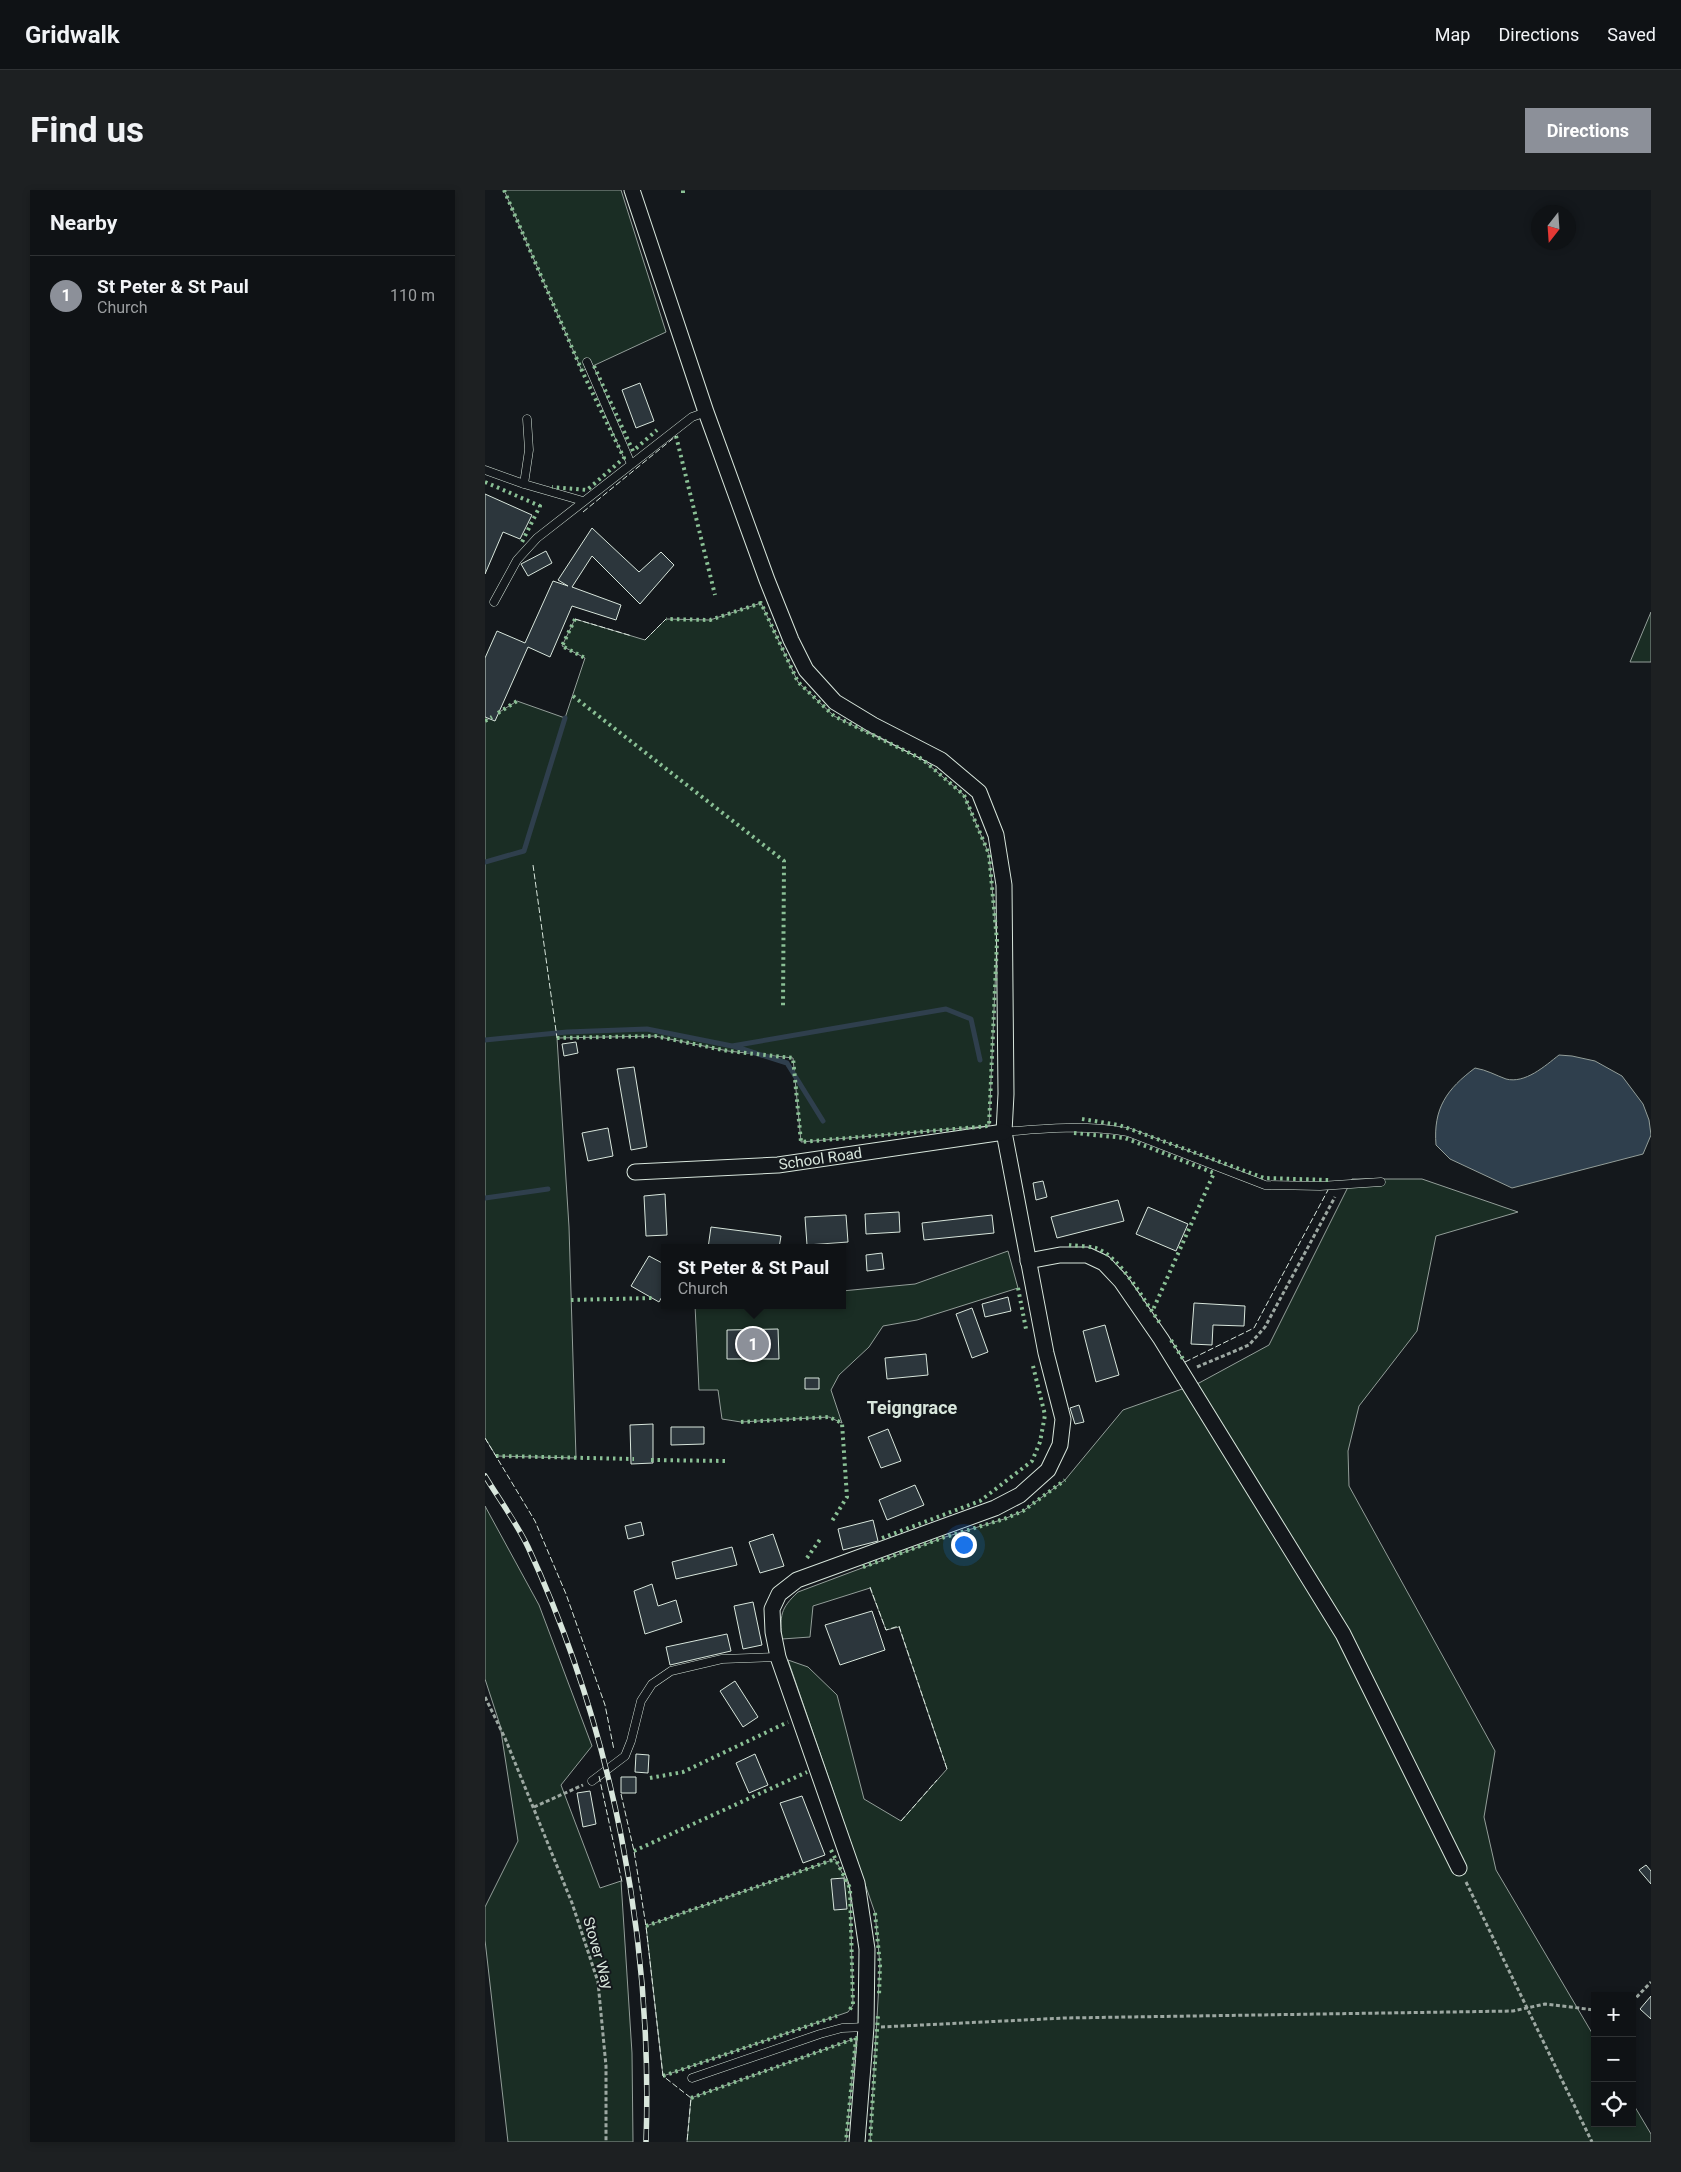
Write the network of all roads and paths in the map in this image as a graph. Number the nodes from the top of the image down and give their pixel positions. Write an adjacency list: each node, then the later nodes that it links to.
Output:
1 (632, 190): 3 (street)
2 (587, 362): 5 (lane)
3 (705, 412): 5 (lane); 10 (street)
4 (527, 419): 7 (lane)
5 (631, 464): 8 (lane)
6 (485, 470): 7 (lane)
7 (524, 484): 8 (lane)
8 (583, 501): 9 (lane)
9 (494, 602)
10 (1004, 1132): 11 (street, School Road); 13 (lane); 14 (street)
11 (635, 1172)
12 (1381, 1182): 13 (lane)
13 (1342, 1184): 15 (path)
14 (1028, 1261): 15 (street); 16 (street)
15 (1182, 1373): 20 (street)
16 (778, 1657): 18 (lane); 25 (street)
17 (485, 1697): 19 (path, Stover Way)
18 (592, 1781): 19 (path)
19 (533, 1807): 27 (path, Stover Way)
20 (1459, 1868): 23 (path)
21 (1651, 1982): 22 (path)
22 (1636, 1998)
23 (1527, 2008): 24 (path); 25 (path); 29 (path)
24 (1591, 2010)
25 (866, 2027): 26 (lane); 28 (street)
26 (692, 2078)
27 (606, 2142)
28 (857, 2142)
29 (1592, 2142)

